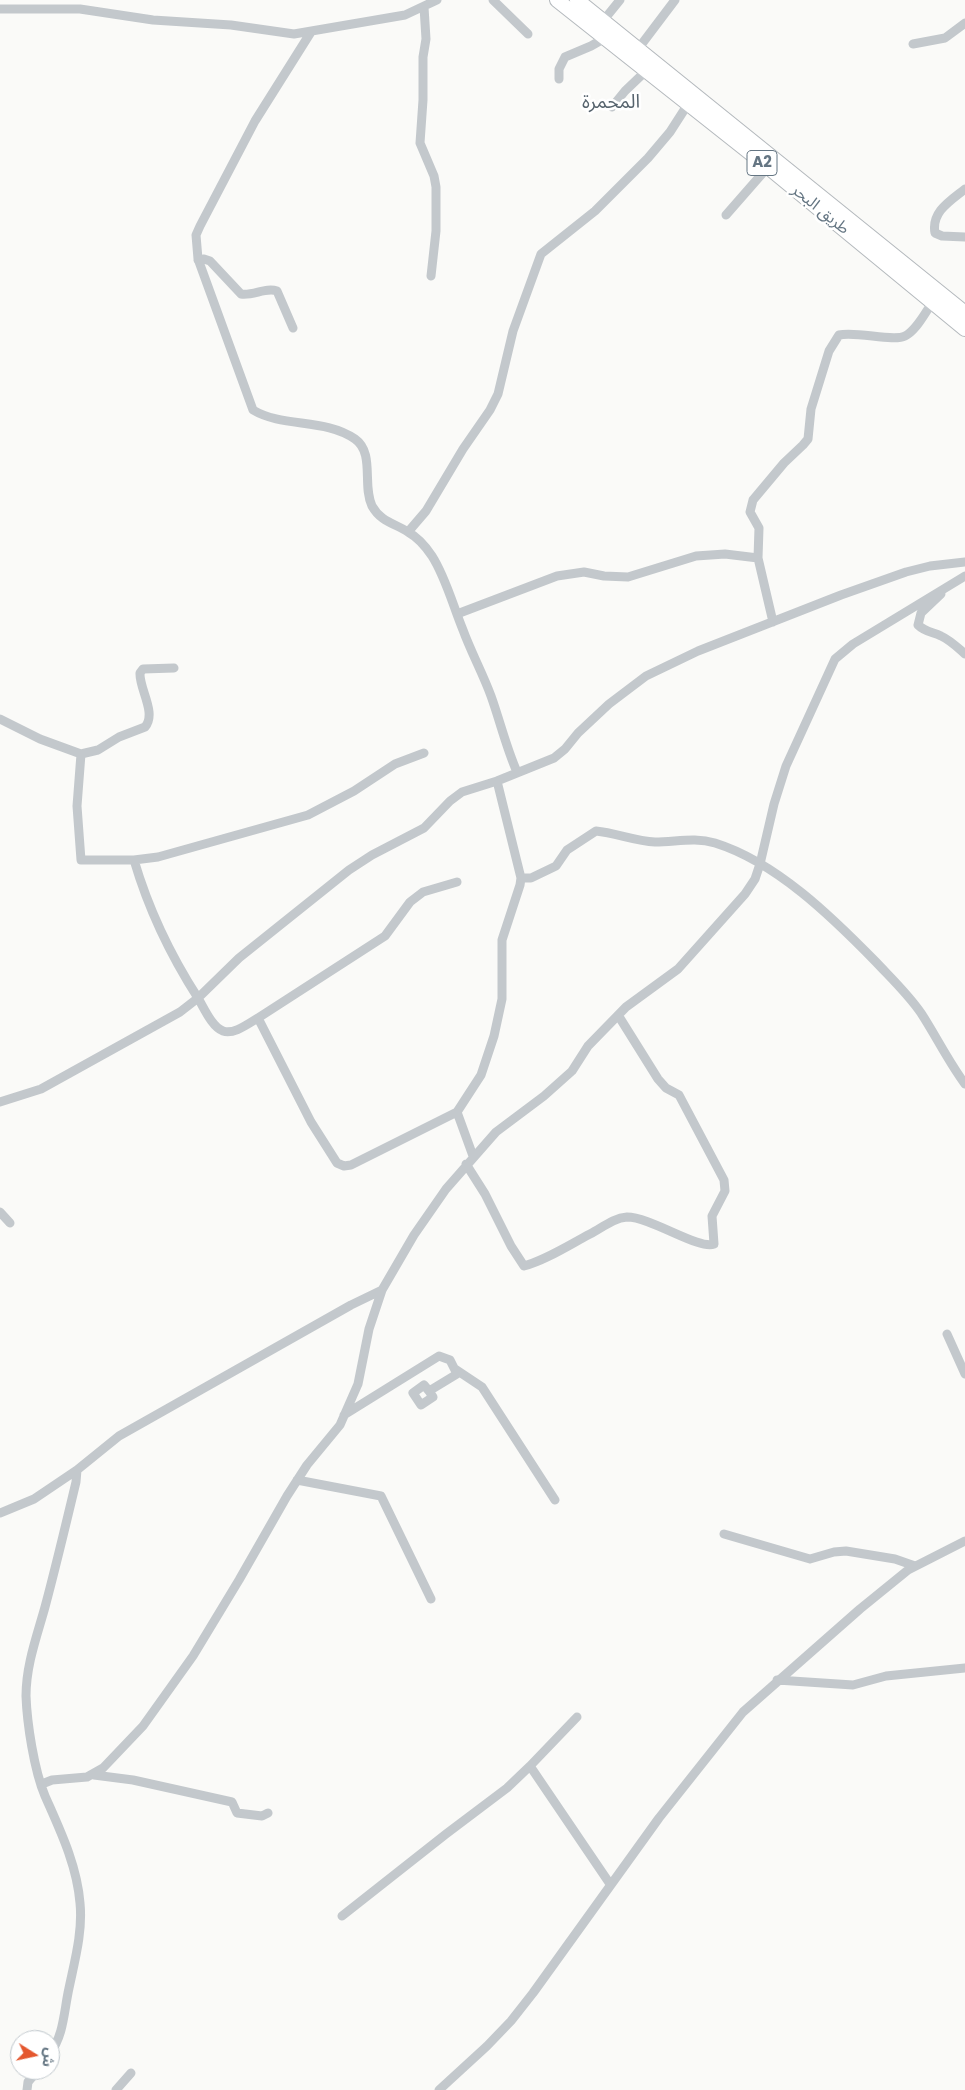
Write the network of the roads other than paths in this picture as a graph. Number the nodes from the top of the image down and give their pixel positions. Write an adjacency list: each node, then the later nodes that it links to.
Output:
1 (437, 0): 7 (street)
2 (493, 0): 12 (street)
3 (557, 0): 13 (highway, طريق البحر / A2)
4 (576, 0): 9 (highway, طريق البحر / A2)
5 (620, 0): 9 (street)
6 (675, 0): 15 (street)
7 (424, 7): 11 (street); 25 (street)
8 (0, 9): 11 (street)
9 (603, 21): 15 (highway, طريق البحر / A2)
10 (965, 23): 14 (street)
11 (311, 32): 24 (street)
12 (528, 34)
13 (605, 38): 16 (highway, طريق البحر / A2); 17 (street)
14 (913, 44)
15 (638, 49): 27 (highway, طريق البحر / A2)
16 (647, 70): 18 (highway, طريق البحر / A2); 19 (street)
17 (559, 79)
18 (688, 104): 20 (highway, طريق البحر / A2); 30 (street)
19 (612, 107)
20 (768, 168): 22 (street); 26 (highway, طريق البحر / A2)
21 (965, 189): 23 (street)
22 (726, 215)
23 (965, 237)
24 (198, 260): 28 (street); 30 (street)
25 (431, 276)
26 (933, 302): 29 (highway, طريق البحر / A2); 31 (street)
27 (965, 313)
28 (293, 328)
29 (965, 329)
30 (408, 532): 35 (street)
31 (758, 558): 35 (street); 36 (street)
32 (965, 562): 36 (street)
33 (965, 576): 34 (street)
34 (950, 586): 37 (street); 45 (street)
35 (457, 614): 42 (street)
36 (773, 622): 42 (street)
37 (965, 654)
38 (174, 668): 41 (street)
39 (0, 719): 41 (street)
40 (424, 753): 44 (street)
41 (82, 754): 44 (street)
42 (517, 772): 43 (street)
43 (497, 781): 46 (street); 48 (street)
44 (134, 860): 48 (street)
45 (760, 864): 46 (street); 49 (street); 51 (street)
46 (521, 878): 53 (street)
47 (457, 882): 50 (street)
48 (198, 998): 50 (street); 52 (street)
49 (618, 1015): 54 (street); 55 (street)
50 (258, 1018): 53 (street)
51 (965, 1084)
52 (0, 1102)
53 (457, 1112): 54 (street)
54 (473, 1156): 55 (street)
55 (466, 1164): 58 (street)
56 (0, 1212): 57 (street)
57 (10, 1223)
58 (382, 1290): 63 (street); 64 (street)
59 (947, 1334): 61 (street)
60 (454, 1369): 62 (street); 63 (street); 66 (street)
61 (965, 1374)
62 (429, 1391)
63 (344, 1416): 65 (street)
64 (77, 1470): 67 (street); 77 (street)
65 (297, 1480): 71 (street); 76 (street)
66 (555, 1500)
67 (0, 1513)
68 (724, 1534): 70 (street)
69 (965, 1541): 70 (street)
70 (915, 1566): 73 (street)
71 (431, 1599)
72 (965, 1668): 73 (street)
73 (777, 1680): 79 (street)
74 (577, 1717): 75 (street)
75 (530, 1766): 79 (street); 80 (street)
76 (94, 1775): 77 (street); 78 (street)
77 (42, 1784): 81 (street)
78 (268, 1813)
79 (610, 1884): 84 (street)
80 (342, 1916)
81 (60, 2034)
82 (131, 2073): 83 (street)
83 (116, 2090)
84 (439, 2090)

